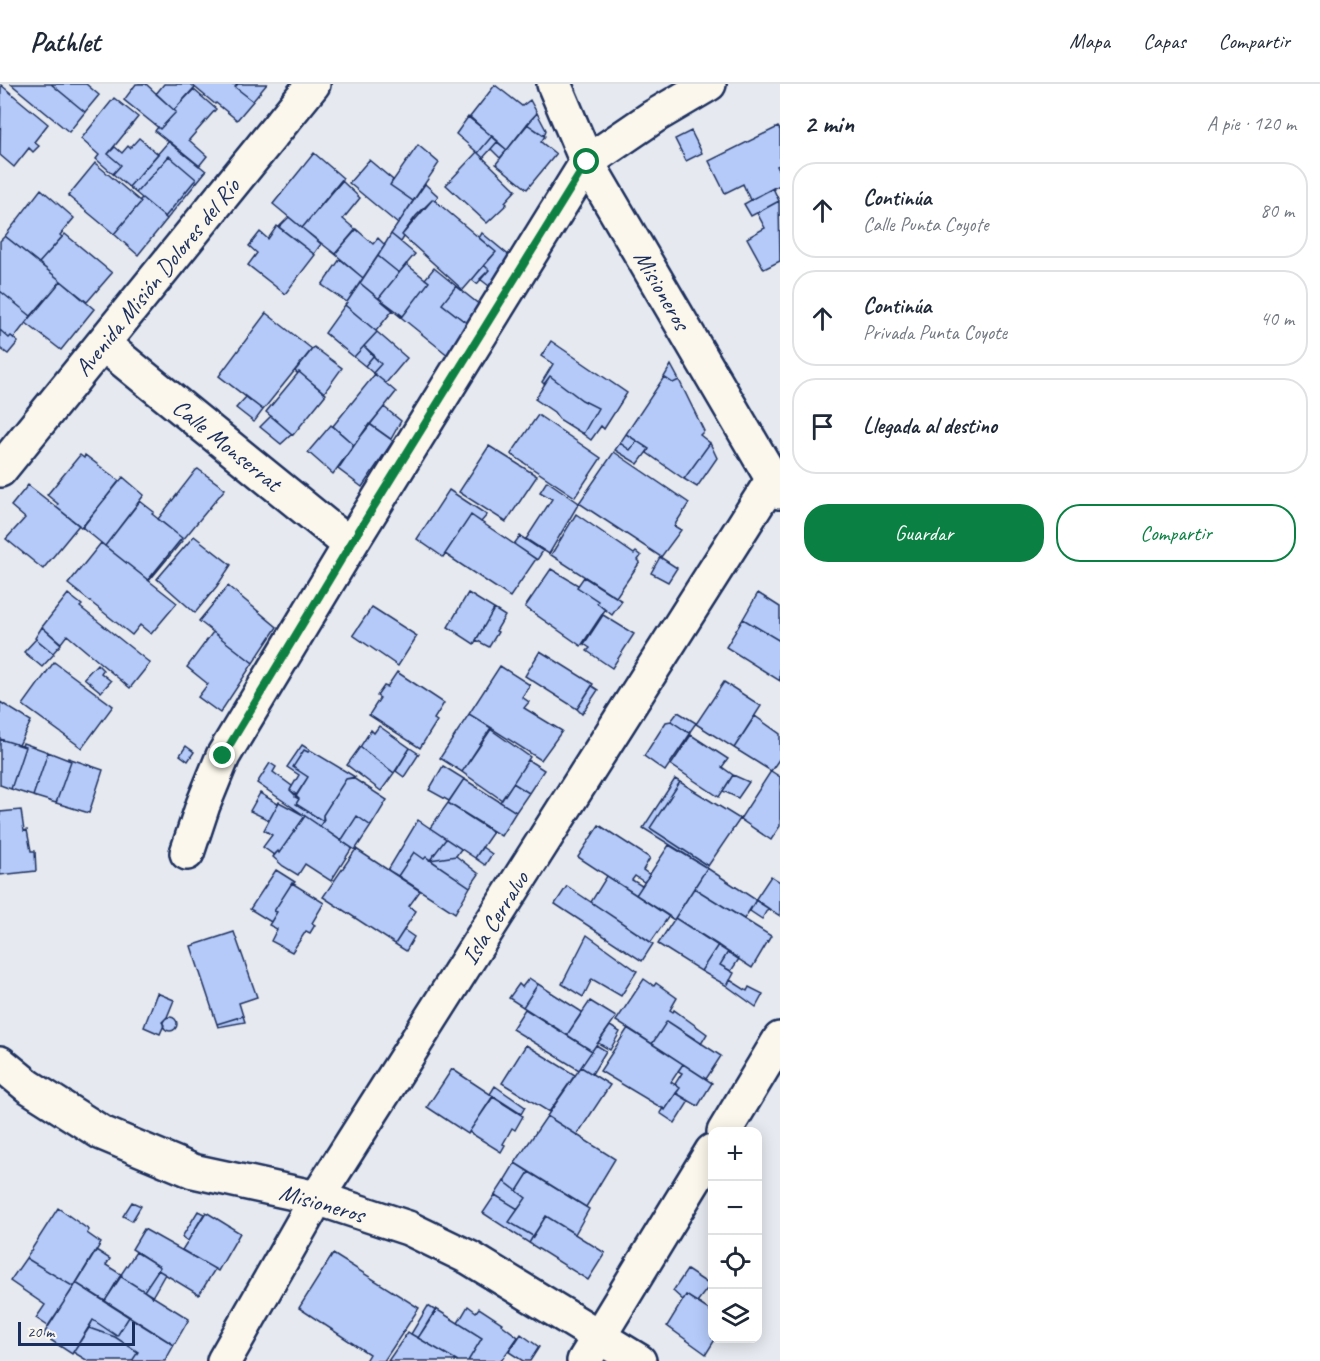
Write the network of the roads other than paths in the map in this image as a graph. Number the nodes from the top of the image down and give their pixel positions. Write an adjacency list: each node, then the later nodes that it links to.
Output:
1 (313, 84): 5 (street, Avenida Misión Dolores del Río)
2 (554, 84): 4 (street, Misioneros)
3 (709, 84): 4 (street)
4 (587, 162): 7 (street, Misioneros); 8 (street)
5 (103, 344): 6 (street, Avenida Misión Dolores del Río); 8 (street, Calle Monserrat)
6 (0, 470)
7 (777, 485): 14 (street, Isla Cerralvo)
8 (350, 545): 9 (street)
9 (187, 853)
10 (780, 1039): 12 (street)
11 (0, 1063): 14 (street, Misioneros)
12 (726, 1127)
13 (708, 1158): 15 (street)
14 (317, 1198): 15 (street, Misioneros); 16 (street, Isla Cerralvo)
15 (592, 1349): 17 (street, Misioneros)
16 (224, 1361)
17 (639, 1361)

